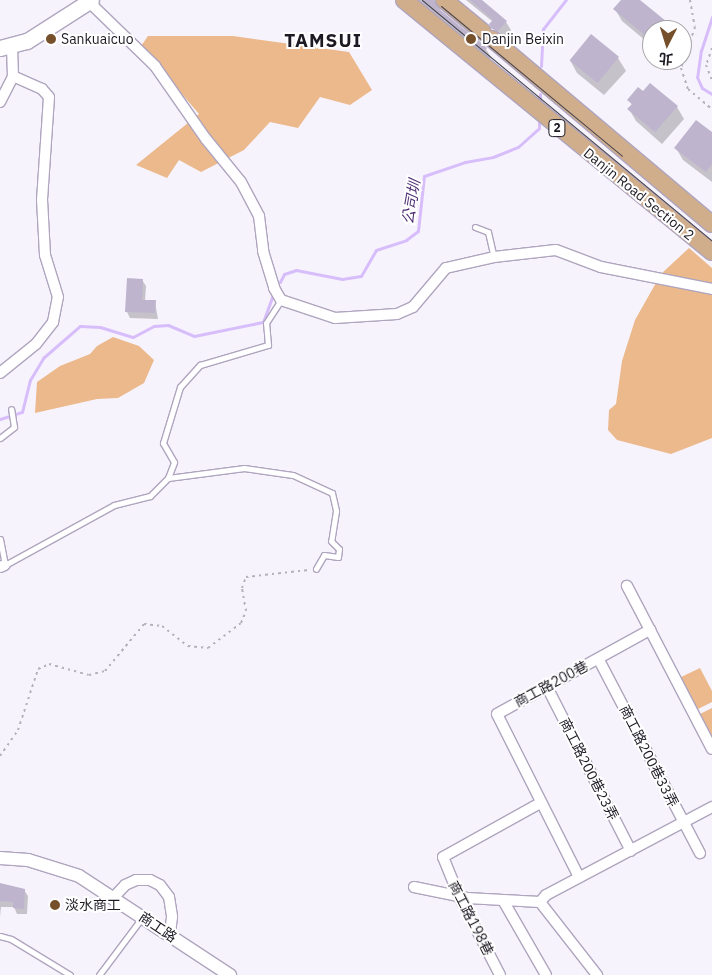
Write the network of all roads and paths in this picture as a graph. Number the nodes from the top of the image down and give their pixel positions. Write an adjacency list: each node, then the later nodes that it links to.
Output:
1 (88, 0): 5 (main road); 16 (street)
2 (404, 0): 13 (main road, Danjin Road Section 2 / 2)
3 (444, 0): 11 (main road, Danjin Road Section 2 / 2)
4 (690, 0): 10 (path)
5 (6, 48): 7 (street)
6 (712, 48): 8 (path)
7 (13, 76): 9 (street); 17 (street)
8 (712, 80)
9 (0, 102)
10 (712, 109)
11 (712, 224)
12 (475, 227): 14 (lane)
13 (712, 252)
14 (494, 257): 15 (street); 16 (street)
15 (712, 289)
16 (280, 300): 20 (lane)
17 (0, 373)
18 (11, 409): 19 (lane)
19 (0, 438)
20 (168, 478): 22 (lane); 23 (lane)
21 (0, 539): 22 (lane)
22 (3, 566)
23 (316, 569): 29 (path)
24 (627, 586): 25 (street)
25 (650, 630): 26 (street, 商工路200巷); 28 (street)
26 (599, 660): 27 (street, 商工路200巷); 32 (street, 商工路200巷33弄)
27 (546, 687): 30 (street, 商工路200巷); 33 (street, 商工路200巷23弄)
28 (712, 749)
29 (0, 756)
30 (540, 803): 36 (street, 商工路200巷); 38 (street, 商工路198巷)
31 (712, 807): 32 (street)
32 (683, 823): 33 (street); 34 (street, 商工路200巷33弄)
33 (631, 851): 36 (street)
34 (700, 852)
35 (0, 858): 39 (street, 商工路)
36 (579, 877): 41 (street)
37 (414, 887): 38 (street)
38 (459, 896): 40 (street); 48 (street, 商工路198巷)
39 (114, 897): 42 (street, 商工路); 43 (street)
40 (504, 902): 41 (street); 49 (street)
41 (540, 902): 50 (street)
42 (143, 916): 43 (street, 商工路); 46 (lane)
43 (170, 934): 47 (street, 商工路)
44 (0, 936): 45 (lane)
45 (70, 975)
46 (99, 975)
47 (230, 975)
48 (500, 975)
49 (546, 975)
50 (597, 975)

